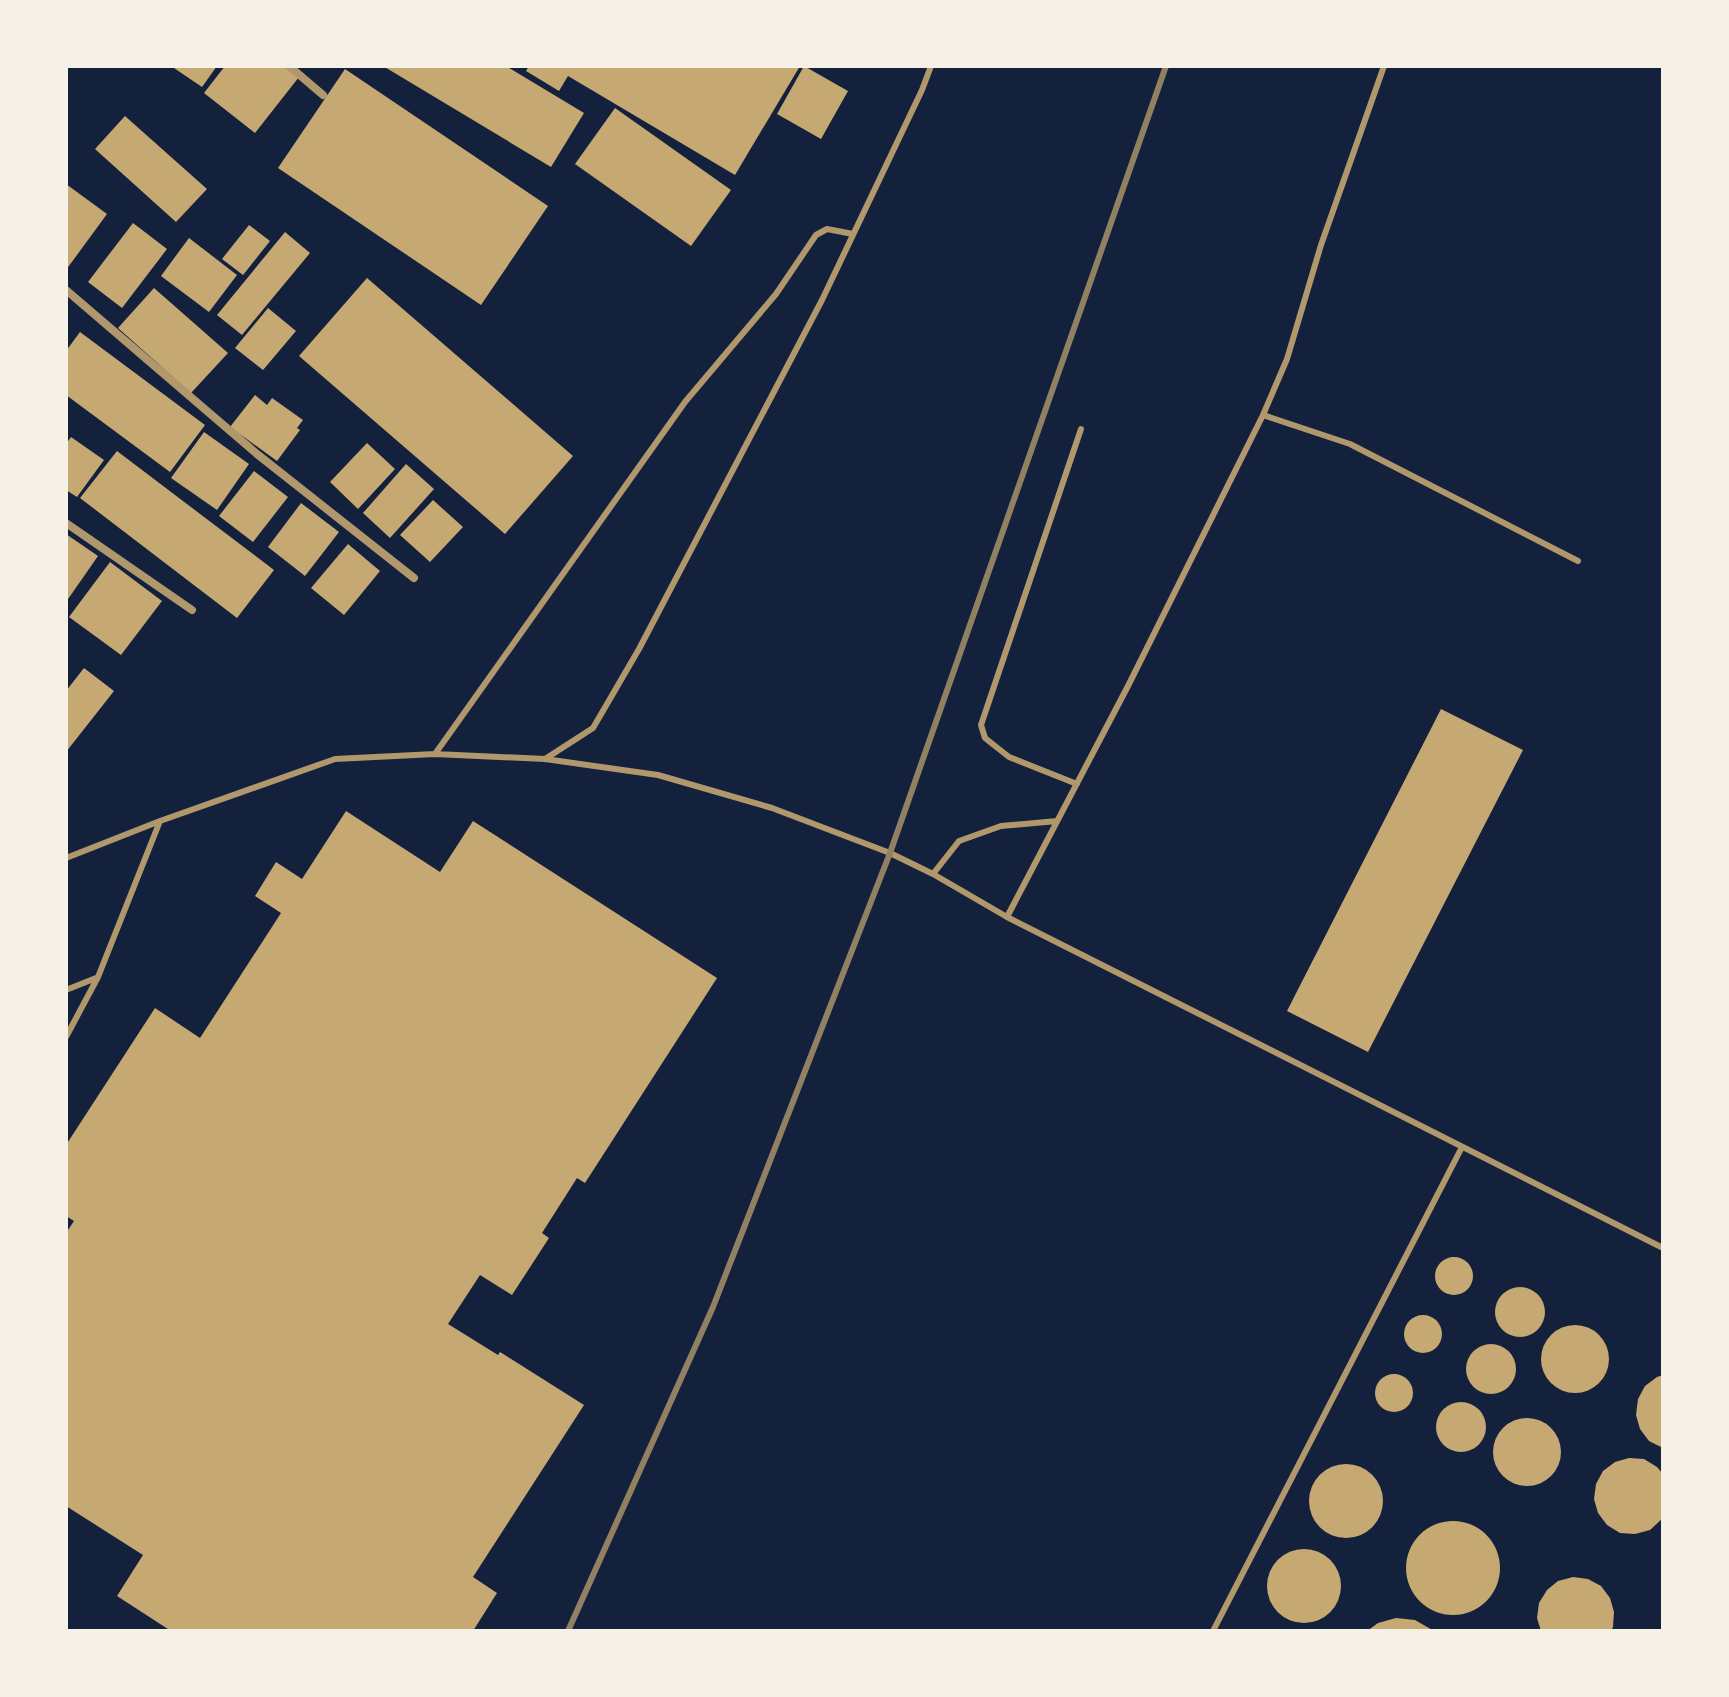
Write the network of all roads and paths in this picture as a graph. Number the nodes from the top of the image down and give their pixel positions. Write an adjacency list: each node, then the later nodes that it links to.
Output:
1 (289, 66): 4 (street)
2 (931, 66): 5 (lane)
3 (1384, 66): 7 (lane)
4 (323, 95)
5 (853, 234): 13 (lane); 14 (lane)
6 (66, 290): 11 (street)
7 (1263, 415): 10 (lane); 15 (lane)
8 (1081, 429): 15 (lane)
9 (66, 523): 12 (street)
10 (1578, 561)
11 (414, 578)
12 (192, 610)
13 (435, 754): 14 (lane); 16 (lane)
14 (545, 759): 19 (lane)
15 (1077, 784): 17 (lane)
16 (160, 821): 18 (lane); 21 (lane)
17 (1057, 821): 19 (lane); 20 (lane)
18 (66, 858)
19 (933, 874): 20 (lane)
20 (1007, 917): 24 (lane)
21 (98, 977): 22 (lane); 23 (lane)
22 (66, 990)
23 (66, 1037)
24 (1462, 1147): 25 (lane); 26 (lane)
25 (1663, 1248)
26 (1213, 1631)

